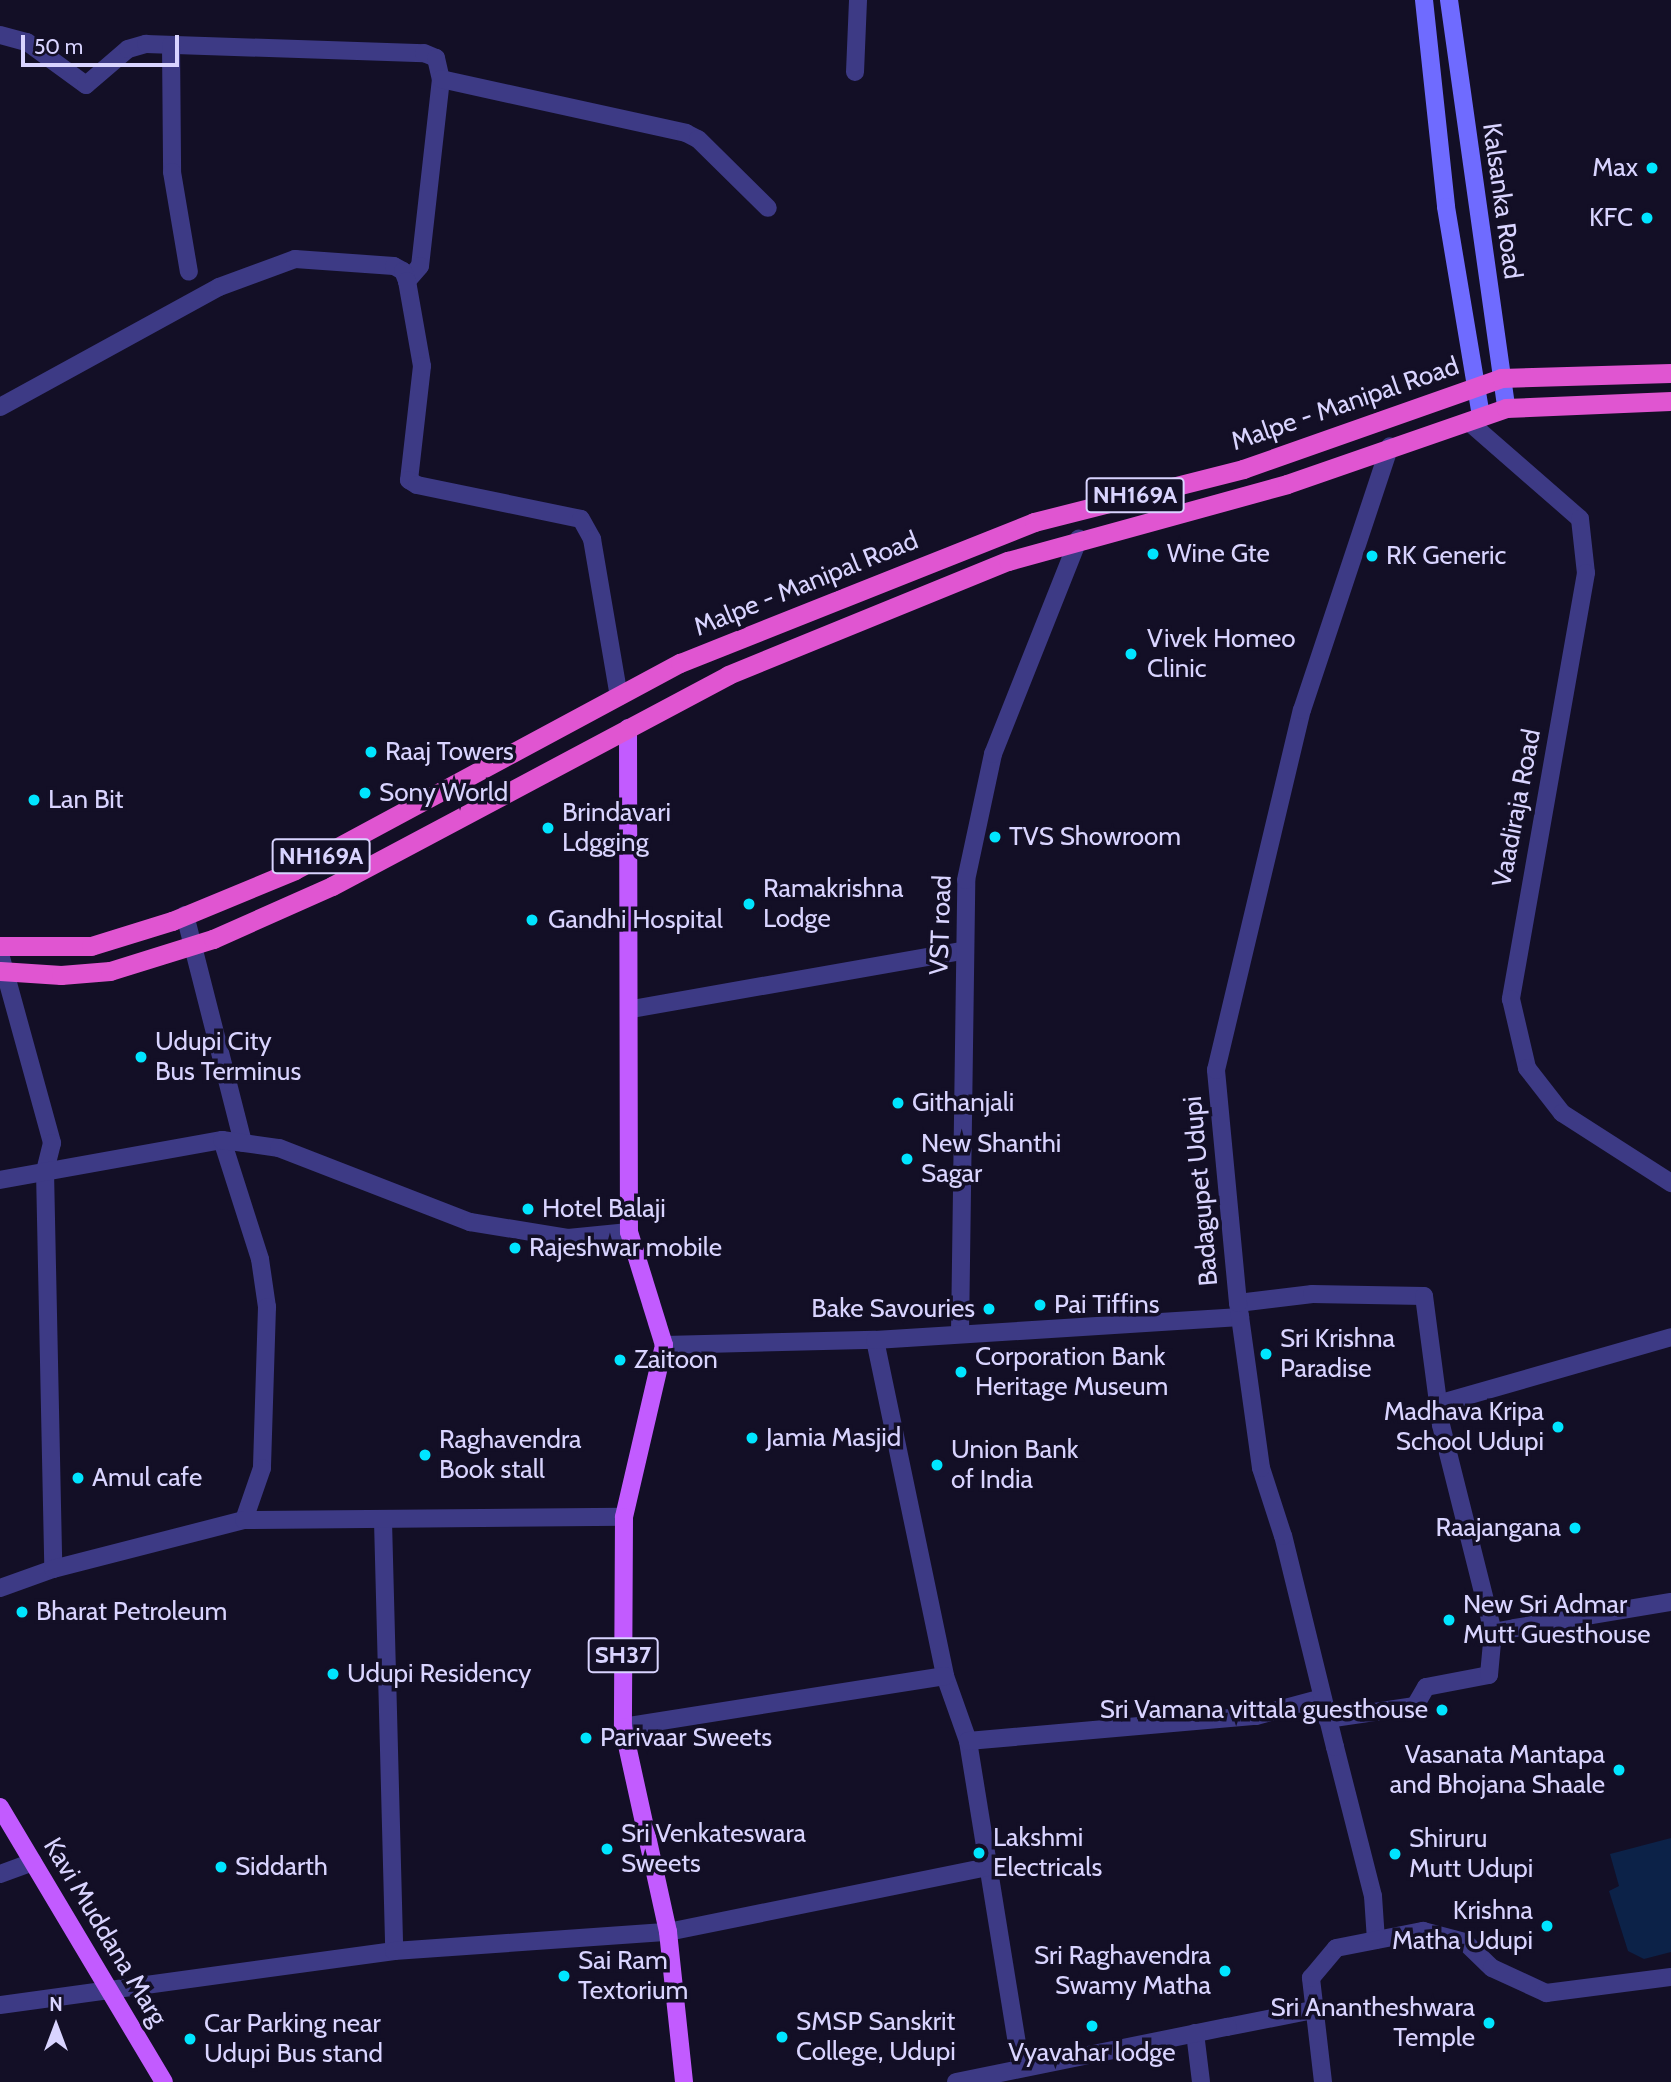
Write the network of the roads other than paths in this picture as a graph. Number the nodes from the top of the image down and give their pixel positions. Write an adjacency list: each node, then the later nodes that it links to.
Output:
1 (858, 0): 6 (street)
2 (1424, 0): 13 (main road)
3 (1449, 0): 12 (main road, Kalsanka Road)
4 (0, 35): 5 (street)
5 (171, 45): 7 (street); 9 (street)
6 (855, 72)
7 (441, 79): 8 (street); 10 (street)
8 (768, 208)
9 (189, 272)
10 (407, 281): 15 (street); 20 (street)
11 (1671, 373): 12 (highway, Malpe - Manipal Road / NH169A)
12 (1501, 378): 13 (highway, Malpe - Manipal Road / NH169A); 16 (main road, Kalsanka Road)
13 (1474, 387): 17 (main road); 20 (highway, Malpe - Manipal Road / NH169A)
14 (1671, 401): 16 (highway, Malpe - Manipal Road / NH169A)
15 (0, 407)
16 (1506, 408): 17 (highway, Malpe - Manipal Road / NH169A)
17 (1475, 420): 18 (highway, Malpe - Manipal Road / NH169A); 32 (street, Vaadiraja Road)
18 (1390, 446): 19 (highway, Malpe - Manipal Road / NH169A); 34 (street, Badagupet Udupi)
19 (1079, 538): 21 (highway, Malpe - Manipal Road / NH169A); 25 (street, VST road)
20 (619, 697): 22 (highway, Malpe - Manipal Road / NH169A)
21 (628, 728): 24 (highway, Malpe - Manipal Road / NH169A); 27 (main road)
22 (185, 915): 23 (highway, Malpe - Manipal Road / NH169A); 24 (street)
23 (0, 946)
24 (194, 946): 26 (highway, Malpe - Manipal Road / NH169A); 29 (street)
25 (965, 950): 27 (street); 35 (street, VST road)
26 (2, 966): 30 (street)
27 (632, 1009): 33 (main road)
28 (222, 1140): 29 (street); 30 (street); 41 (street)
29 (243, 1143): 33 (street)
30 (45, 1171): 31 (street); 43 (street)
31 (0, 1180)
32 (1671, 1183)
33 (629, 1232): 38 (main road)
34 (1239, 1310): 35 (street); 39 (street); 48 (street, Badagupet Udupi)
35 (960, 1333): 37 (street)
36 (1671, 1338): 39 (street)
37 (875, 1340): 38 (street); 47 (street)
38 (664, 1345): 40 (main road, SH37)
39 (1438, 1404): 46 (street)
40 (624, 1517): 42 (street); 50 (main road, SH37)
41 (244, 1520): 42 (street); 43 (street)
42 (383, 1521): 58 (street)
43 (53, 1569): 44 (street)
44 (0, 1588)
45 (1671, 1602): 46 (street)
46 (1493, 1632): 49 (street)
47 (945, 1676): 50 (street); 51 (street)
48 (1322, 1698): 49 (street, Badagupet Udupi); 51 (street)
49 (1327, 1719): 57 (street, Badagupet Udupi)
50 (623, 1727): 56 (main road, SH37)
51 (968, 1741): 54 (street)
52 (1, 1803): 53 (main road, Kavi Muddana Marg)
53 (33, 1861): 55 (street); 60 (main road, Kavi Muddana Marg)
54 (991, 1866): 56 (street); 64 (street)
55 (0, 1874)
56 (668, 1932): 58 (street); 66 (main road, SH37)
57 (1376, 1940): 59 (street); 62 (street)
58 (394, 1951): 60 (street)
59 (1671, 1977)
60 (108, 1990): 61 (street); 65 (main road, Kavi Muddana Marg)
61 (0, 2005)
62 (1313, 2010): 63 (street); 69 (street)
63 (1195, 2033): 64 (street); 68 (street)
64 (1021, 2068): 67 (street)
65 (164, 2082)
66 (684, 2082)
67 (956, 2082)
68 (1201, 2082)
69 (1323, 2082)

